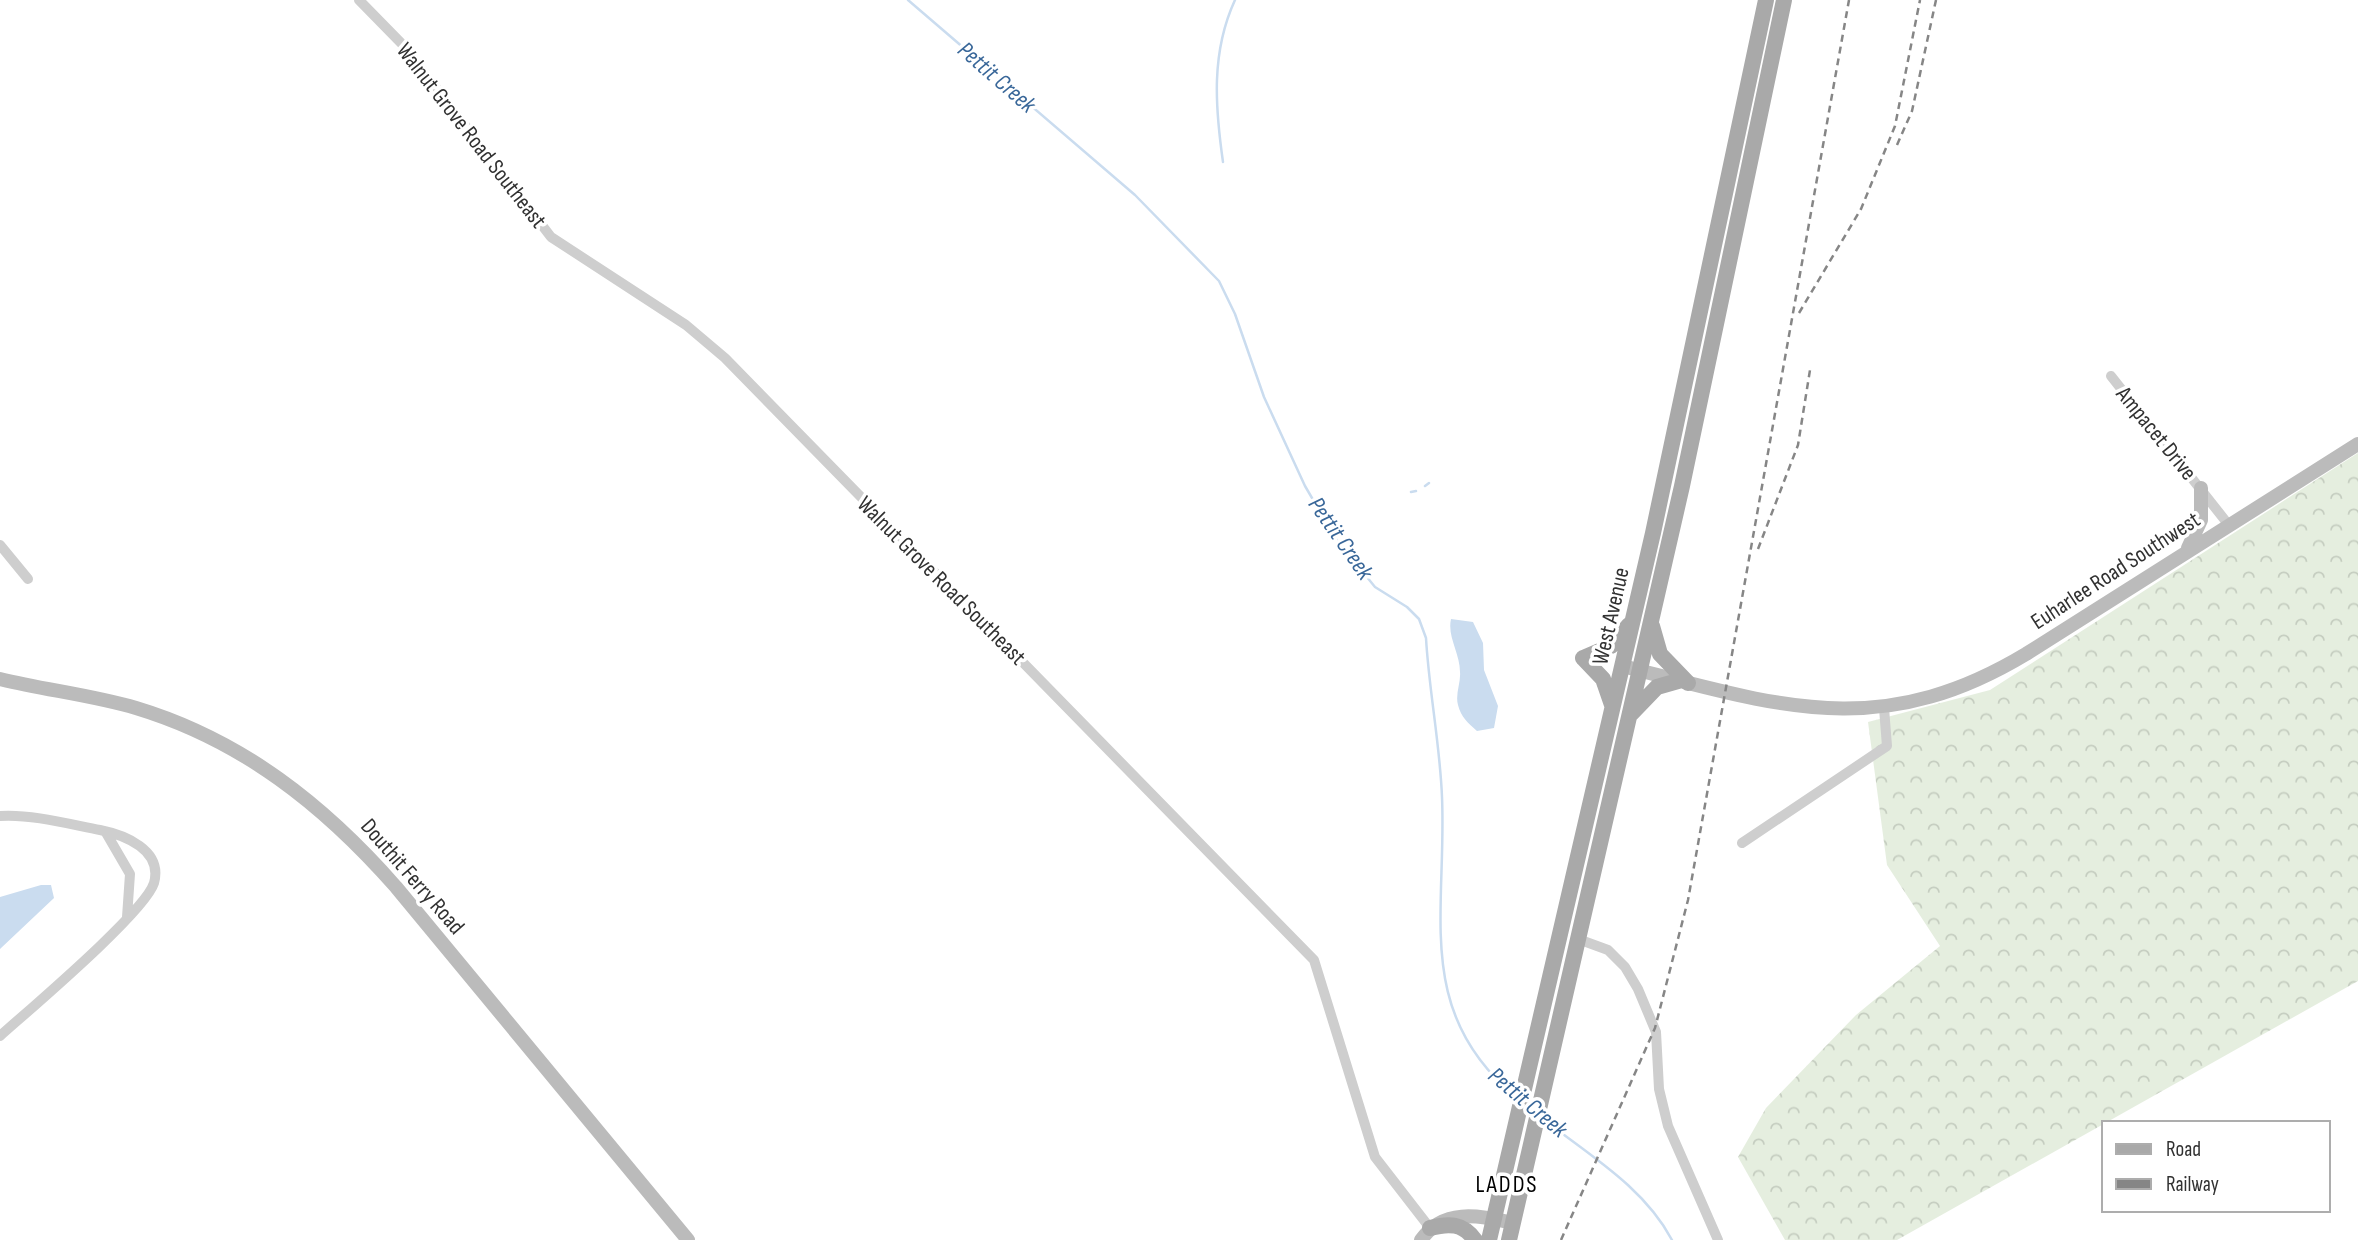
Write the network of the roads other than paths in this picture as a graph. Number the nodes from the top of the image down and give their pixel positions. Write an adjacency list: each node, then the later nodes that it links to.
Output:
1 (359, 0): 28 (street, Walnut Grove Road Southeast)
2 (1766, 0): 11 (main road, West Avenue)
3 (1784, 0): 12 (main road, West Avenue)
4 (2111, 376): 6 (street, Ampacet Drive)
5 (2358, 444): 7 (street, Euharlee Road Southwest)
6 (2201, 488): 7 (street, Ampacet Drive); 9 (street)
7 (2228, 524): 9 (street, Euharlee Road Southwest)
8 (0, 545): 10 (street)
9 (2185, 552): 18 (street, Euharlee Road Southwest)
10 (29, 579)
11 (1633, 617): 13 (main road, West Avenue); 17 (main road)
12 (1651, 622): 14 (main road, West Avenue); 16 (main road)
13 (1622, 666): 14 (street, Euharlee Road Southwest); 17 (main road, West Avenue)
14 (1639, 671): 16 (street, Euharlee Road Southwest); 19 (main road, West Avenue)
15 (2, 680): 29 (street, Douthit Ferry Road)
16 (1683, 682): 18 (street, Euharlee Road Southwest); 19 (main road)
17 (1612, 708): 26 (main road, West Avenue)
18 (1884, 708): 22 (street)
19 (1630, 716): 24 (main road, West Avenue)
20 (0, 816): 21 (street)
21 (106, 831): 23 (street); 23 (street)
22 (1742, 843)
23 (126, 920): 25 (street)
24 (1578, 939): 27 (main road, West Avenue); 33 (street)
25 (0, 1037)
26 (1494, 1219): 27 (street); 28 (street); 31 (main road, West Avenue)
27 (1513, 1223): 32 (main road, West Avenue)
28 (1426, 1234): 30 (main road)
29 (688, 1240)
30 (1475, 1240)
31 (1489, 1240)
32 (1509, 1240)
33 (1718, 1240)

